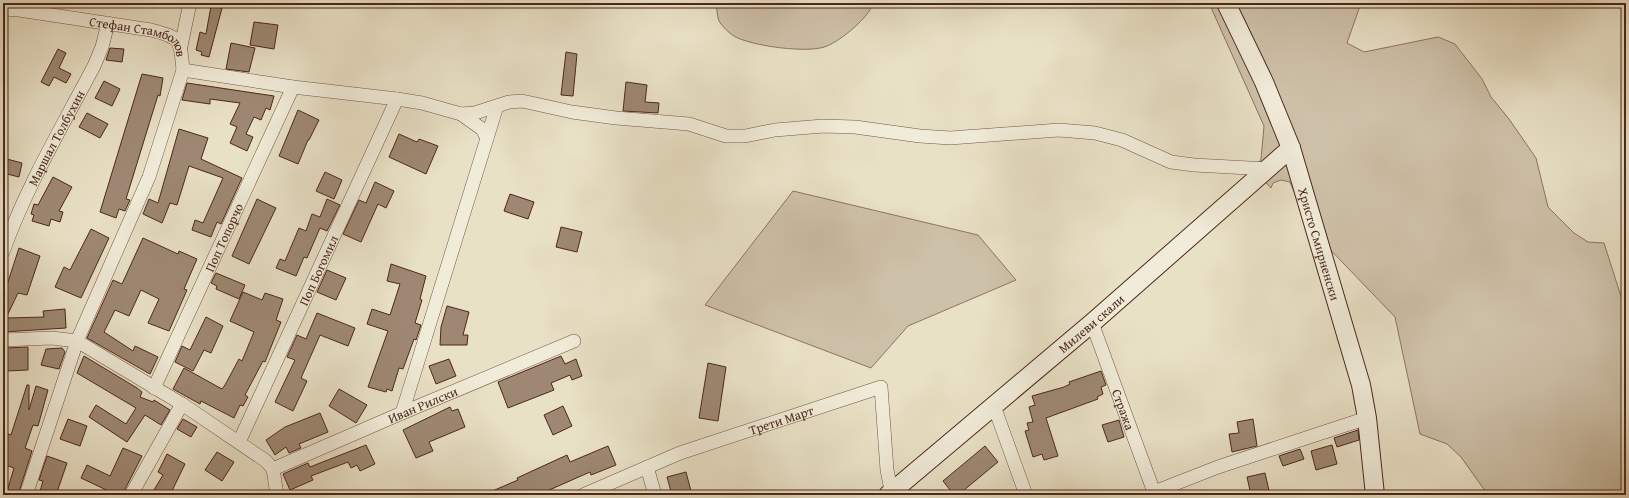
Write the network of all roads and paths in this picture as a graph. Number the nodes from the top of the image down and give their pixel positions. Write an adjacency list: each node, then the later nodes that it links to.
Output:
1 (190, 3): 5 (street)
2 (1226, 3): 12 (street, Христо Смирненски)
3 (3, 9): 4 (street, Стефан Стамболов)
4 (108, 23): 5 (street, Стефан Стамболов); 14 (street, Маршал Толбухин)
5 (181, 46): 6 (street, Стефан Стамболов)
6 (183, 70): 7 (street); 17 (street)
7 (292, 87): 8 (street); 19 (street, Поп Топорчо)
8 (397, 99): 10 (street); 24 (street, Поп Богомил)
9 (497, 106): 10 (street); 11 (street); 13 (street)
10 (461, 114): 11 (street)
11 (487, 138): 22 (street)
12 (1291, 148): 13 (street, Милеви скали); 23 (street, Христо Смирненски)
13 (1268, 169): 15 (street, Милеви скали)
14 (3, 252)
15 (1092, 323): 21 (street, Милеви скали); 28 (street, Стража)
16 (3, 340): 17 (street)
17 (77, 341): 19 (street); 29 (street)
18 (574, 341): 22 (street, Иван Рилски)
19 (154, 388): 20 (street)
20 (182, 404): 24 (street); 30 (street)
21 (994, 406): 27 (street, Милеви скали); 34 (street)
22 (402, 412): 26 (street, Иван Рилски)
23 (1367, 418): 28 (street); 35 (street, Христо Смирненски)
24 (239, 442): 26 (street)
25 (647, 467): 27 (street, Трети Март); 32 (street, Трети Март); 33 (street)
26 (273, 469): 31 (street)
27 (890, 494)
28 (1154, 494)
29 (26, 495)
30 (130, 495)
31 (277, 495)
32 (584, 495)
33 (655, 495)
34 (1026, 495)
35 (1375, 495)

